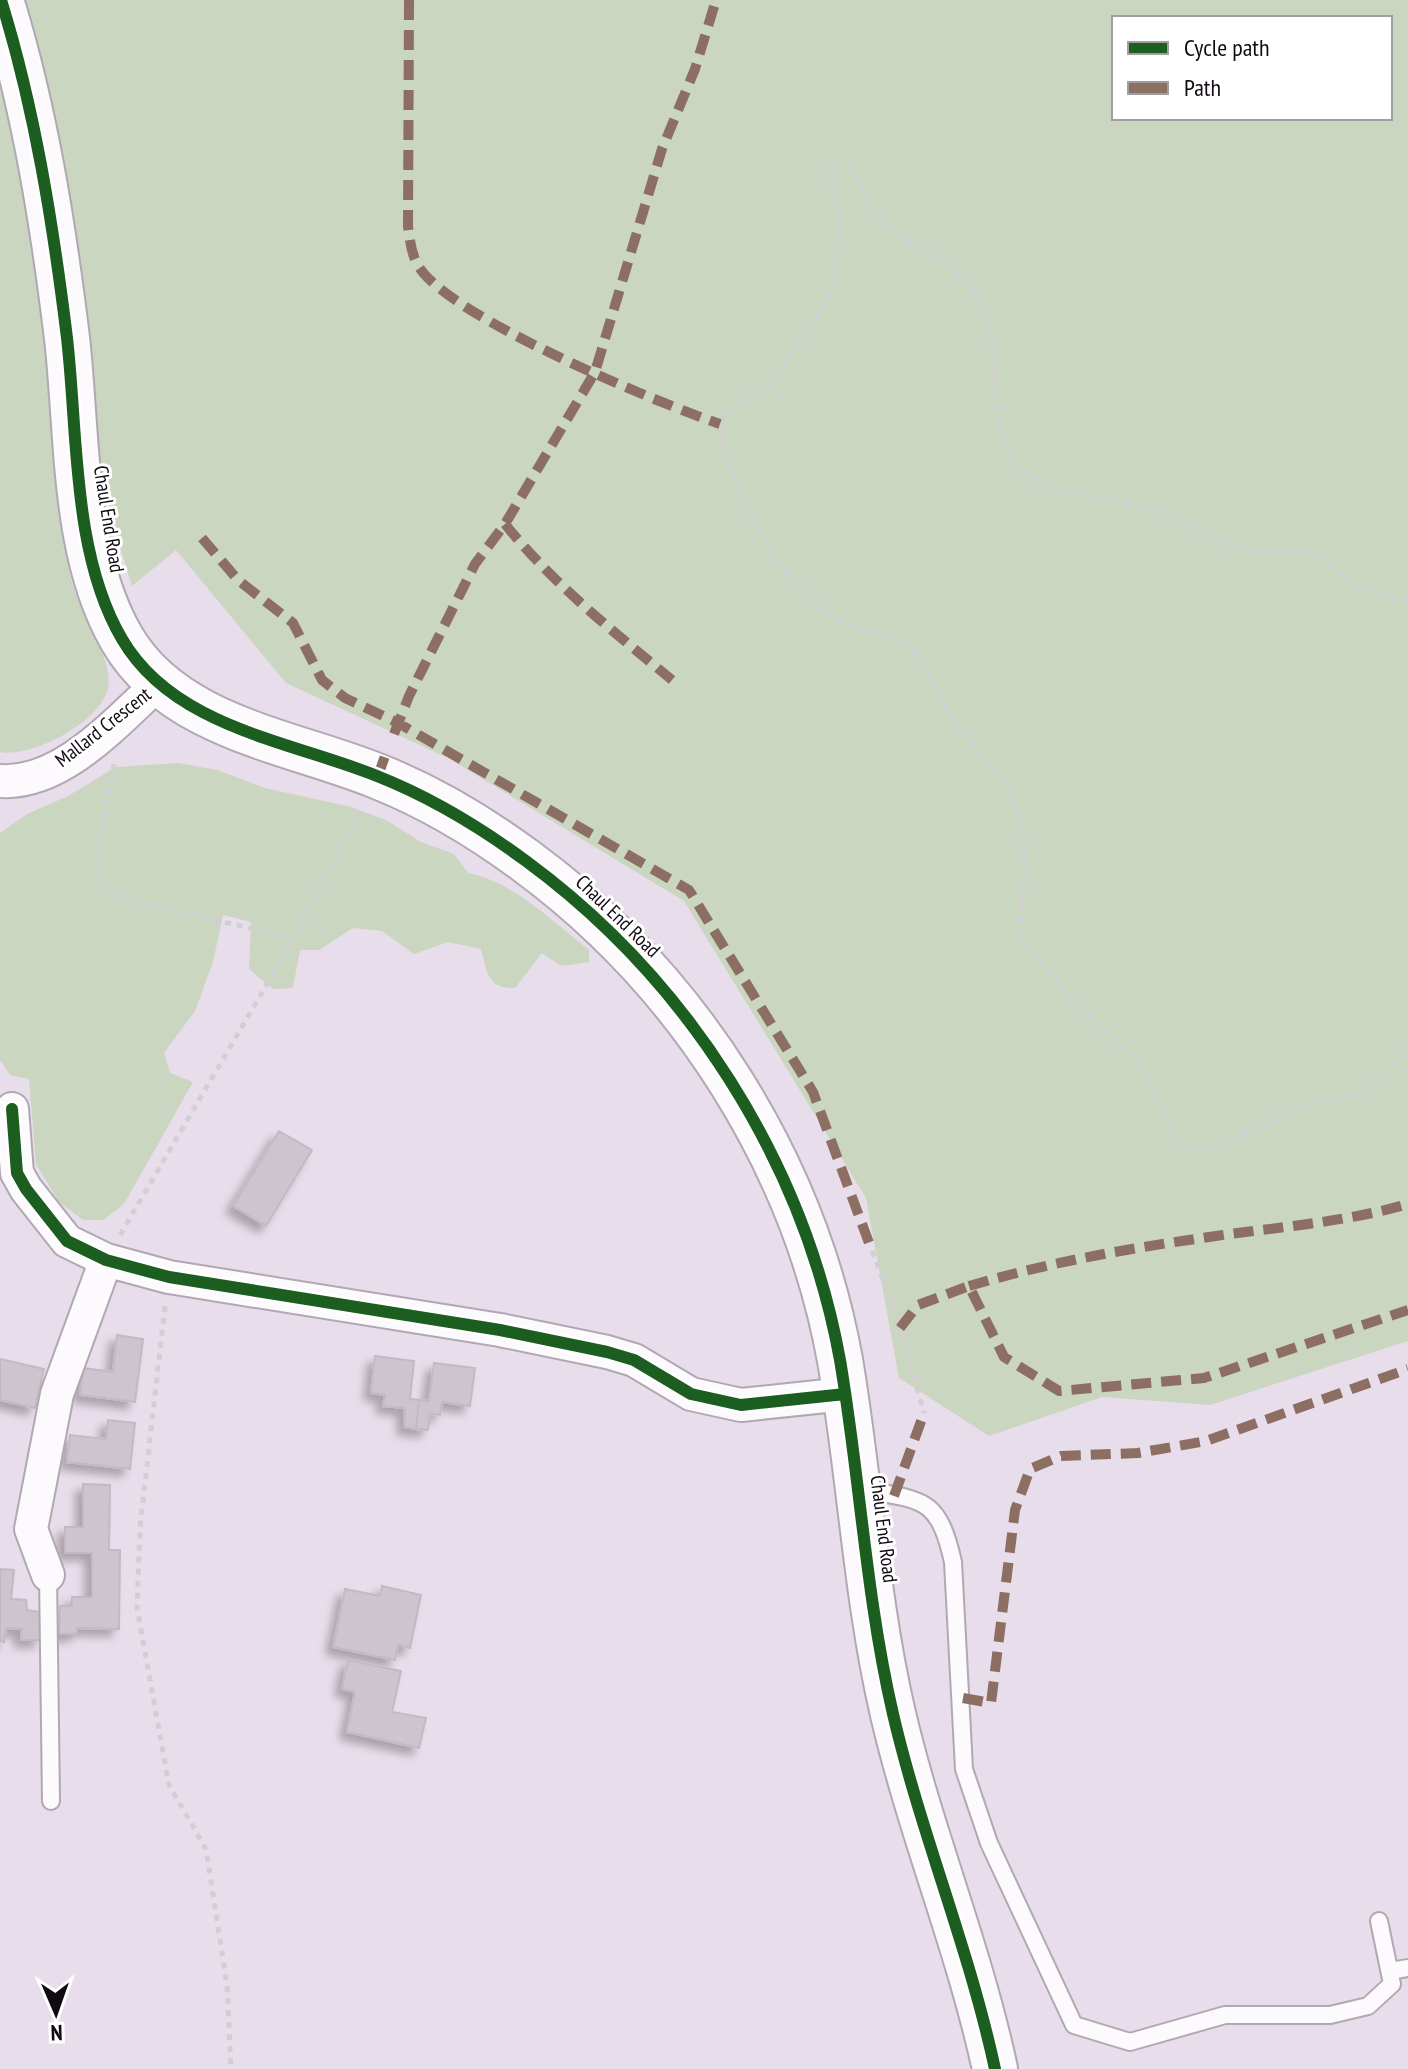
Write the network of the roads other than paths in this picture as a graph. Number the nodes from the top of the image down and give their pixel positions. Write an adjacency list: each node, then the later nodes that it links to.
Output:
1 (1, 0): 2 (street, Chaul End Road)
2 (159, 683): 3 (street, Mallard Crescent); 6 (street, Chaul End Road)
3 (0, 781)
4 (12, 1109): 5 (street)
5 (106, 1260): 6 (street); 8 (street)
6 (845, 1394): 7 (street, Chaul End Road)
7 (858, 1489): 12 (lane); 13 (street, Chaul End Road)
8 (48, 1575): 9 (lane)
9 (51, 1801)
10 (1379, 1921): 12 (lane)
11 (1408, 1968): 12 (lane)
12 (1390, 1971)
13 (995, 2069)

